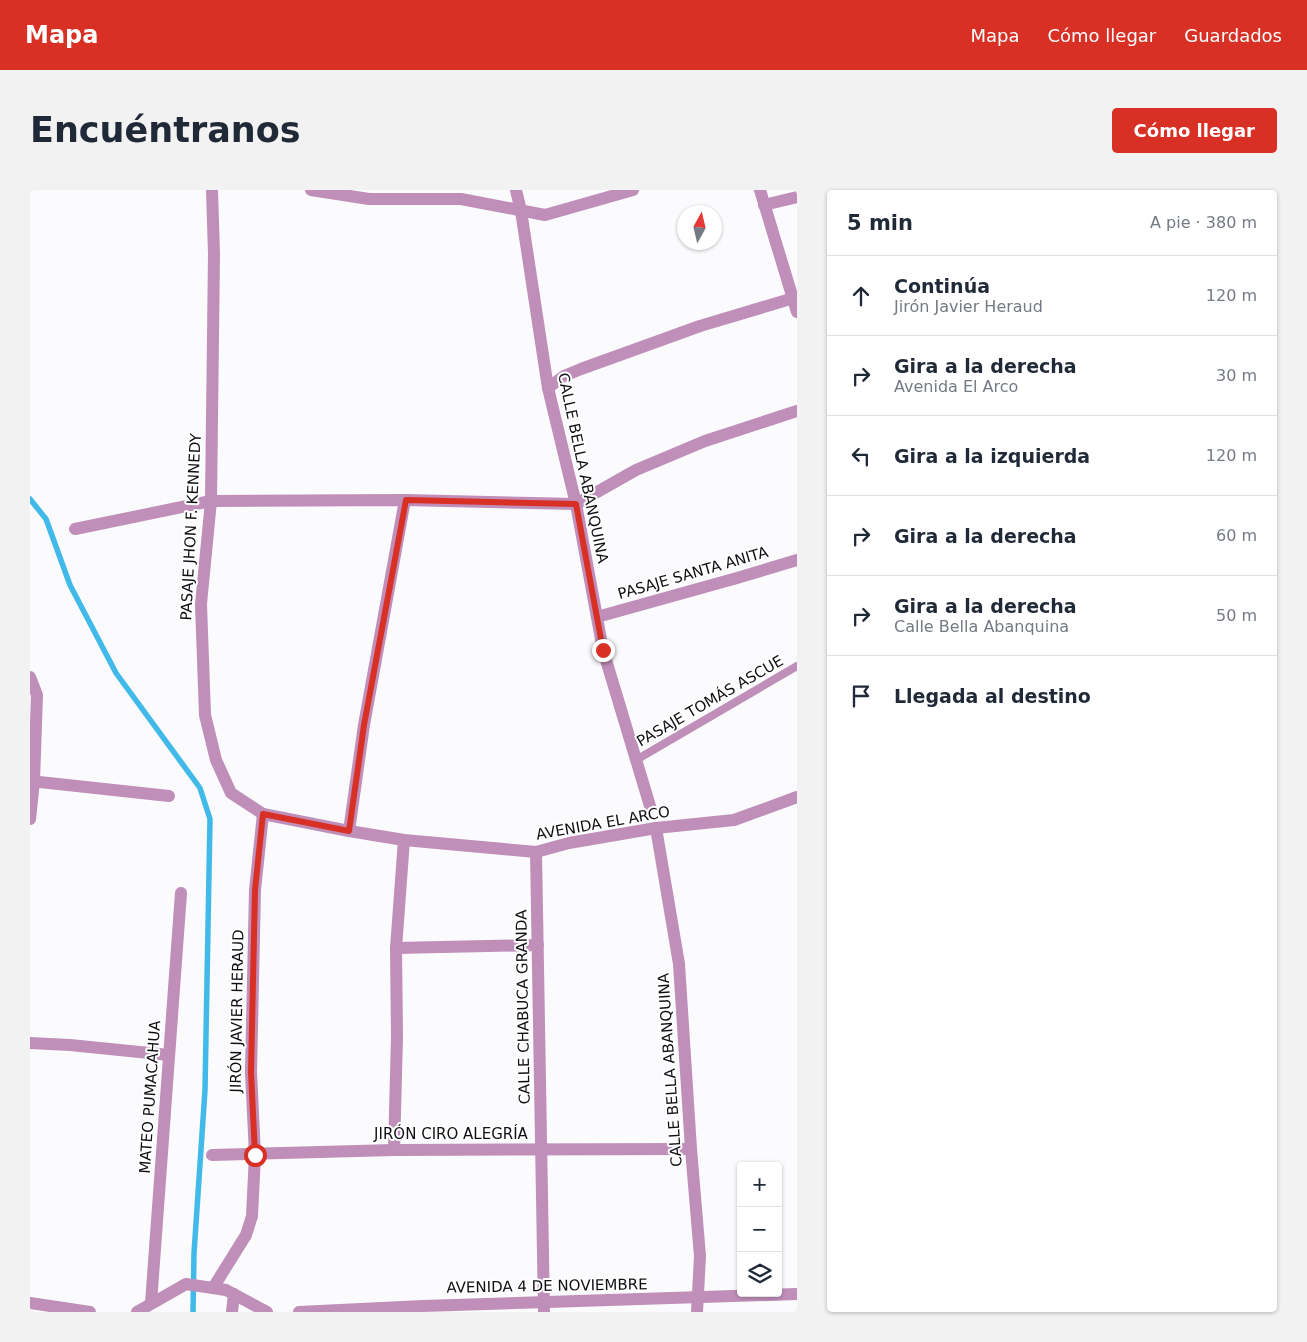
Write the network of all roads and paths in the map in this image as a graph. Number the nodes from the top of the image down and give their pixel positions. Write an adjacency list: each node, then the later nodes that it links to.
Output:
1 (212, 190): 15 (street, PASAJE JHON F. KENNEDY)
2 (311, 190): 6 (street)
3 (516, 190): 9 (street, CALLE BELLA ABANQUINA)
4 (634, 190): 9 (street)
5 (760, 190): 8 (street)
6 (369, 195): 9 (street)
7 (797, 196): 8 (street)
8 (764, 205): 10 (street)
9 (521, 211): 12 (street, CALLE BELLA ABANQUINA)
10 (794, 298): 11 (street); 12 (street)
11 (797, 312)
12 (548, 388): 16 (street, CALLE BELLA ABANQUINA)
13 (797, 411): 16 (street)
14 (406, 500): 15 (street); 16 (street); 30 (street)
15 (211, 501): 17 (street); 27 (street, PASAJE JHON F. KENNEDY)
16 (576, 504): 19 (street, CALLE BELLA ABANQUINA)
17 (75, 529)
18 (797, 560): 19 (street, PASAJE SANTA ANITA)
19 (597, 617): 22 (street, CALLE BELLA ABANQUINA)
20 (797, 666): 22 (lane, PASAJE TOMÁS ASCUE)
21 (30, 677): 23 (street)
22 (636, 760): 26 (street, CALLE BELLA ABANQUINA)
23 (32, 781): 24 (street); 28 (street)
24 (169, 796)
25 (797, 797): 29 (street, AVENIDA EL ARCO)
26 (650, 806)
27 (263, 814): 30 (street, AVENIDA EL ARCO); 41 (street, JIRÓN JAVIER HERAUD)
28 (30, 819)
29 (656, 828): 32 (street, AVENIDA EL ARCO); 38 (street, CALLE BELLA ABANQUINA)
30 (349, 831): 31 (street, AVENIDA EL ARCO)
31 (404, 840): 32 (street, AVENIDA EL ARCO); 35 (street)
32 (536, 852): 34 (street, CALLE CHABUCA GRANDA)
33 (181, 892): 37 (street, MATEO PUMACAHUA)
34 (538, 945): 35 (street); 40 (street, CALLE CHABUCA GRANDA)
35 (396, 948): 39 (street)
36 (30, 1043): 37 (street)
37 (169, 1055): 48 (street, MATEO PUMACAHUA)
38 (691, 1149): 40 (street, JIRÓN CIRO ALEGRÍA); 46 (street, CALLE BELLA ABANQUINA)
39 (394, 1150): 40 (street, JIRÓN CIRO ALEGRÍA); 41 (street, JIRÓN CIRO ALEGRÍA)
40 (541, 1150): 49 (street, CALLE CHABUCA GRANDA)
41 (255, 1155): 42 (street, JIRÓN CIRO ALEGRÍA); 43 (street, JIRÓN JAVIER HERAUD)
42 (212, 1156)
43 (210, 1288): 44 (street); 48 (street)
44 (234, 1294): 52 (street); 53 (street)
45 (797, 1294): 46 (street, AVENIDA 4 DE NOVIEMBRE)
46 (698, 1298): 49 (street, AVENIDA 4 DE NOVIEMBRE); 55 (street, CALLE BELLA ABANQUINA)
47 (30, 1303): 50 (street)
48 (152, 1303): 51 (street)
49 (544, 1307): 54 (street, AVENIDA 4 DE NOVIEMBRE)
50 (90, 1312)
51 (137, 1312)
52 (232, 1312)
53 (267, 1312)
54 (299, 1312)
55 (697, 1312)

